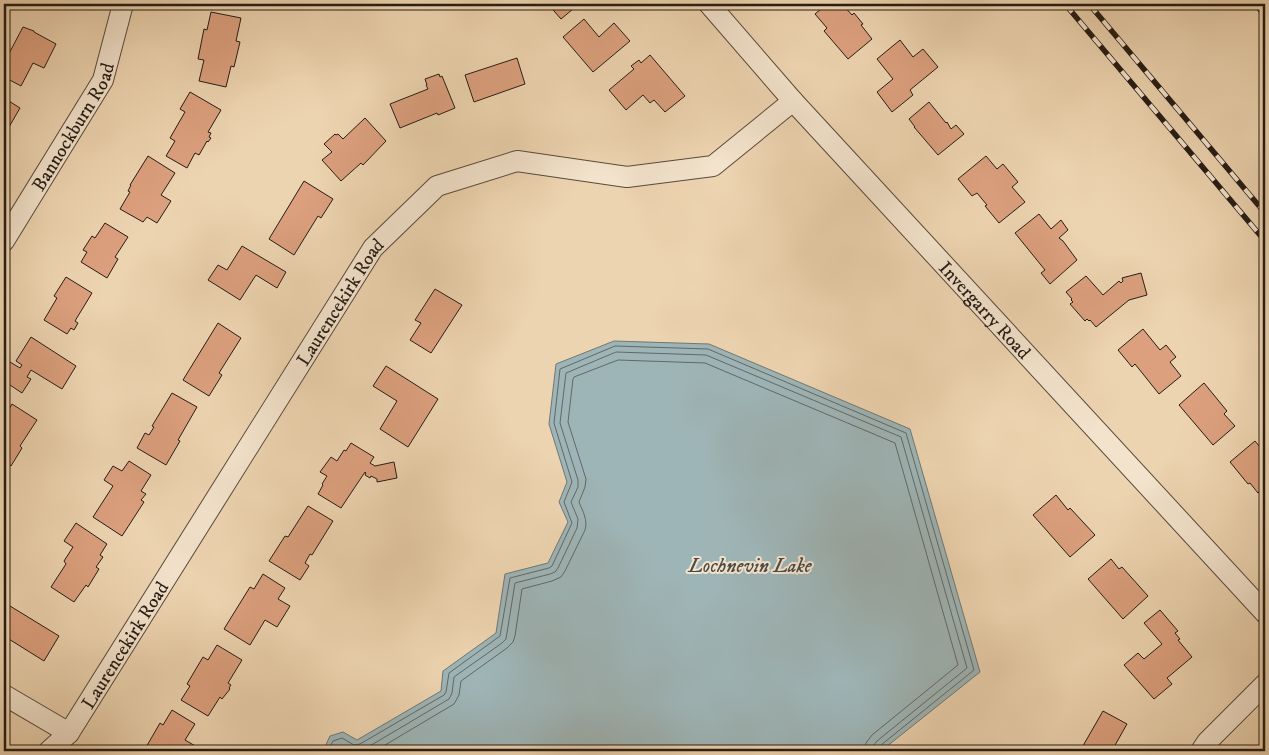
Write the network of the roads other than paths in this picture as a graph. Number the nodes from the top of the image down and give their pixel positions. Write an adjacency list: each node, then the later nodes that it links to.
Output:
1 (124, 4): 4 (street, Bannockburn Road)
2 (709, 4): 3 (street, Invergarry Road)
3 (793, 101): 5 (street, Invergarry Road); 8 (street, Laurencekirk Road)
4 (4, 240)
5 (1265, 613)
6 (1265, 684): 10 (street)
7 (4, 695): 8 (street)
8 (69, 733): 9 (street, Laurencekirk Road)
9 (49, 751)
10 (1201, 751)

